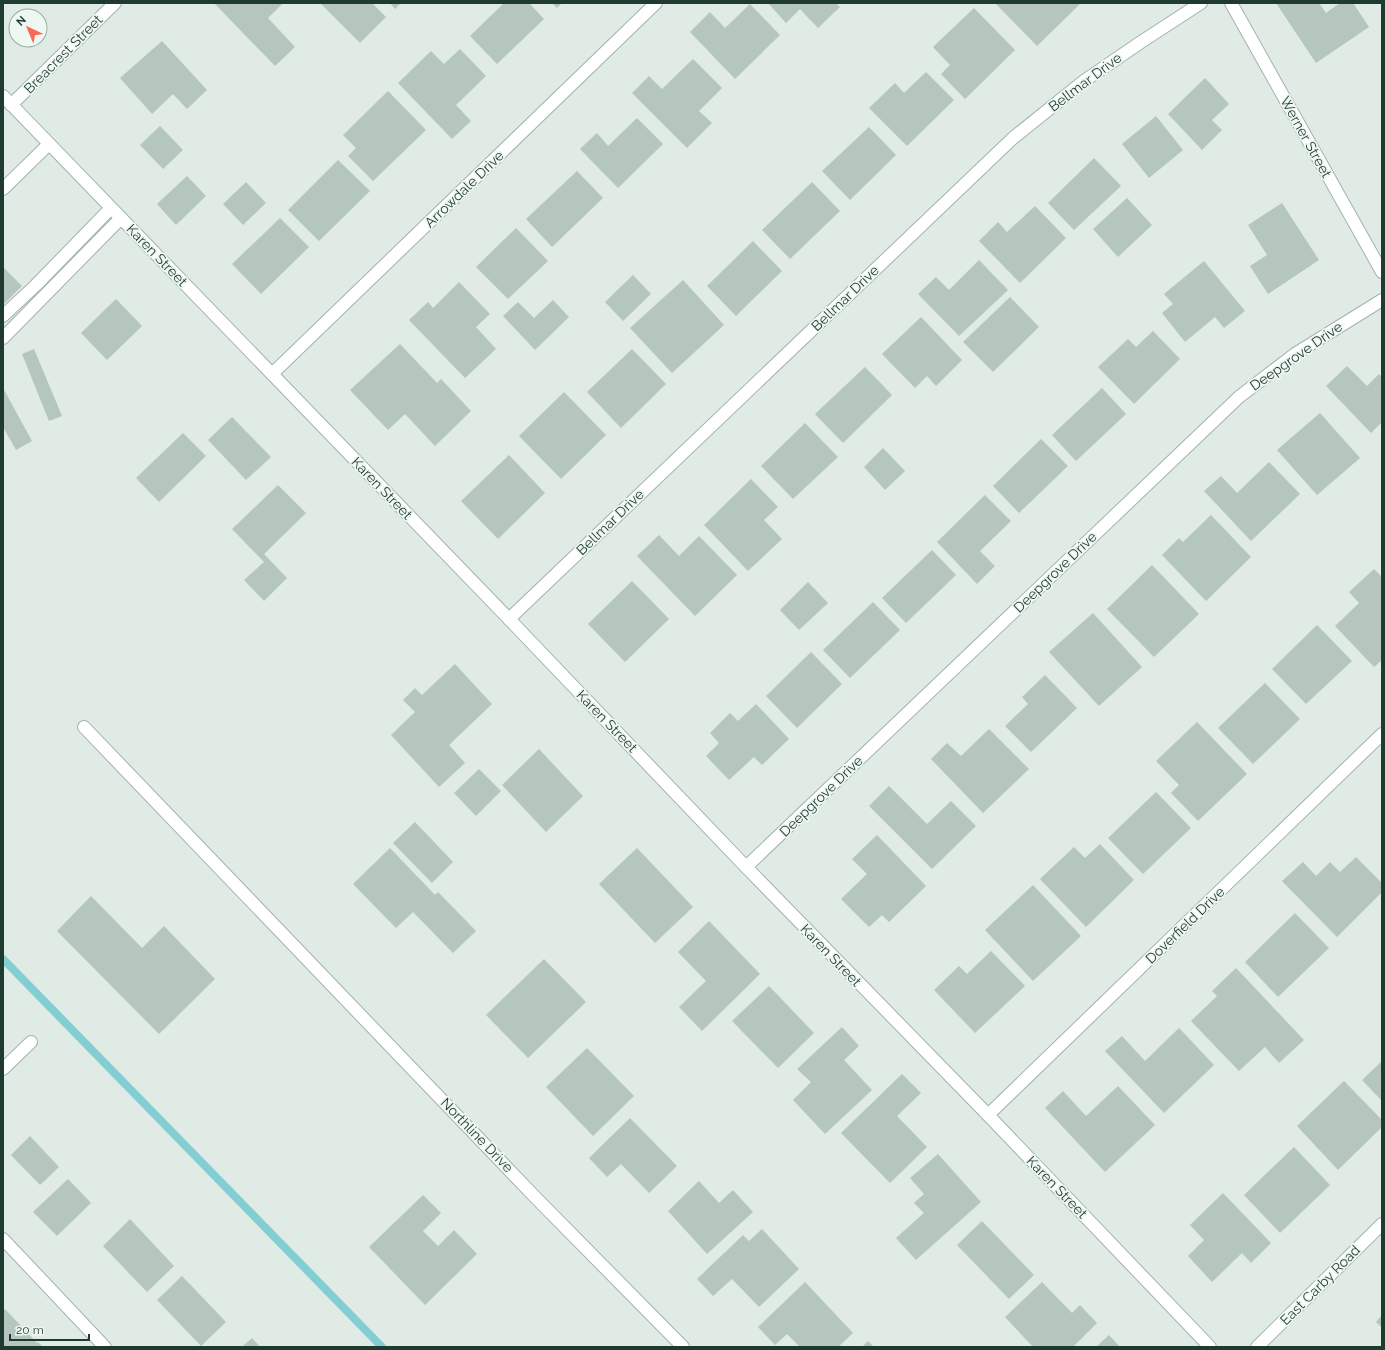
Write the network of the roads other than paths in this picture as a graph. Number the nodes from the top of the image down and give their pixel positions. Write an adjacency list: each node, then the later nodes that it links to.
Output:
1 (115, 3): 5 (street, Breacrest Street)
2 (656, 3): 14 (street, Arrowdale Drive)
3 (1202, 3): 15 (street, Bellmar Drive)
4 (1231, 3): 10 (street, Werner Street)
5 (7, 101): 6 (street, Karen Street)
6 (49, 144): 7 (street); 8 (street, Karen Street)
7 (3, 189)
8 (111, 208): 9 (street, Karen Street); 12 (street)
9 (121, 218): 13 (street); 14 (street, Karen Street)
10 (1382, 272)
11 (1382, 300): 18 (street, Deepgrove Drive)
12 (3, 316)
13 (3, 338)
14 (272, 374): 15 (street, Karen Street)
15 (509, 619): 18 (street, Karen Street)
16 (84, 727): 25 (street, Northline Drive)
17 (1382, 734): 21 (street, Doverfield Drive)
18 (746, 867): 21 (street, Karen Street)
19 (31, 1042): 20 (street)
20 (3, 1069)
21 (988, 1115): 26 (street, Karen Street)
22 (1382, 1224): 27 (street, East Carby Road)
23 (3, 1239): 24 (street)
24 (105, 1347)
25 (683, 1347)
26 (1210, 1347)
27 (1257, 1347)

